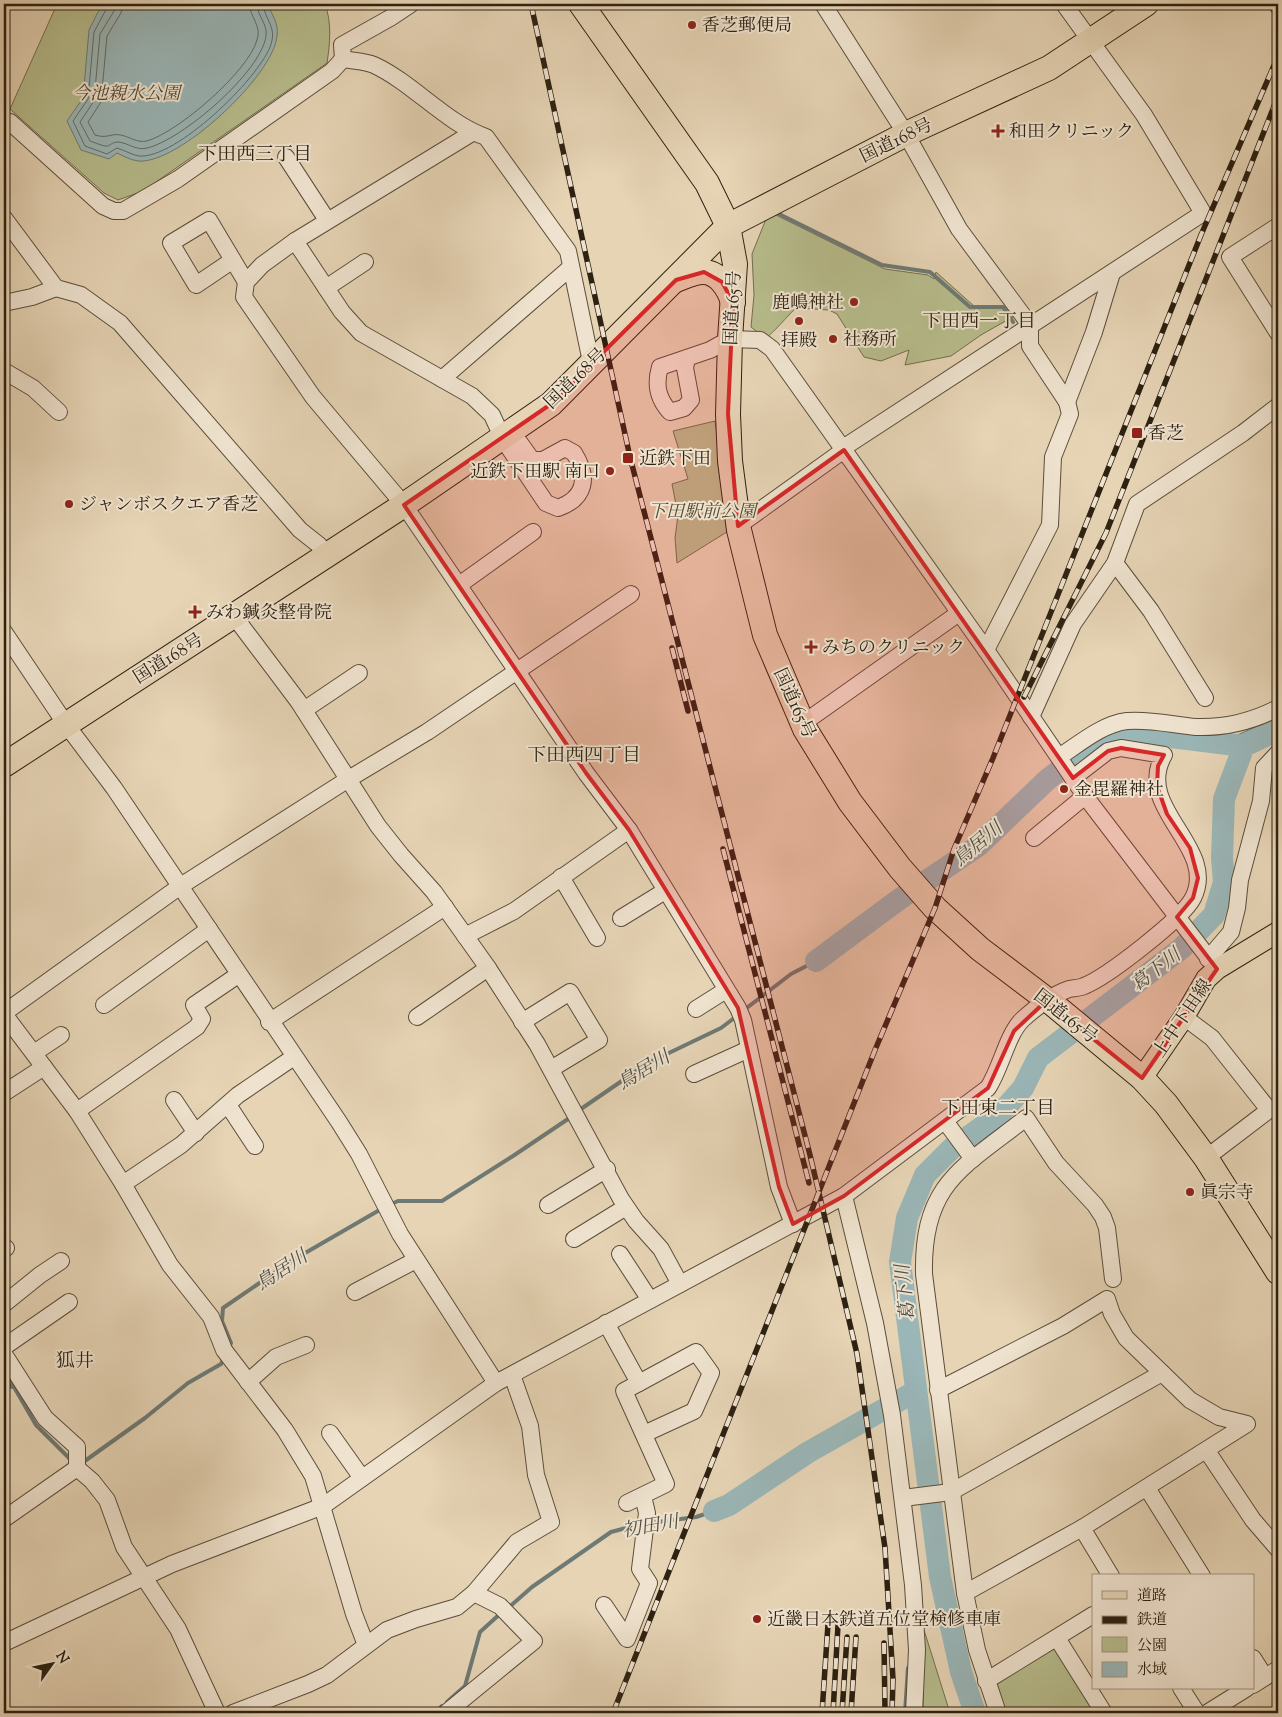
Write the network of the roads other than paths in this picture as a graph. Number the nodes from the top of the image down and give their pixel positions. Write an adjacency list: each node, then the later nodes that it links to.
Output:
1 (411, 4): 7 (street)
2 (581, 4): 14 (highway, 国道165号)
3 (823, 4): 10 (street)
4 (1064, 4): 6 (street)
5 (1146, 4): 6 (highway, 国道168号)
6 (1089, 41): 10 (highway, 国道168号); 20 (street)
7 (343, 59): 8 (street); 9 (street)
8 (4, 128)
9 (472, 133): 13 (street); 19 (street)
10 (906, 134): 14 (highway, 国道168号); 27 (street)
11 (286, 157): 13 (street)
12 (4, 218): 23 (street)
13 (327, 220): 16 (street)
14 (728, 226): 21 (highway, 国道168号); 25 (highway, 国道165号)
15 (1278, 226): 28 (street)
16 (295, 241): 22 (street); 24 (street)
17 (233, 260): 22 (street)
18 (365, 262): 24 (street)
19 (570, 268): 31 (street); 33 (street)
20 (1112, 273): 27 (street); 34 (street)
21 (676, 280): 25 (highway); 31 (highway, 国道168号)
22 (246, 282): 39 (street)
23 (56, 288): 26 (street); 42 (street)
24 (326, 288): 33 (street)
25 (733, 302): 29 (highway, 国道165号)
26 (4, 303)
27 (1030, 325): 34 (street); 38 (street)
28 (1278, 333)
29 (730, 339): 30 (street); 38 (street); 40 (highway, 国道165号)
30 (687, 358)
31 (590, 362): 37 (highway, 国道168号)
32 (4, 371): 36 (street)
33 (442, 379): 37 (street)
34 (1067, 402): 49 (street)
35 (1278, 406): 43 (street)
36 (59, 412)
37 (507, 436): 37 (street); 39 (highway, 国道168号)
38 (843, 449): 40 (street); 46 (street)
39 (404, 505): 42 (highway, 国道168号); 44 (street)
40 (738, 526): 57 (highway, 国道165号)
41 (533, 532): 44 (street)
42 (325, 558): 47 (highway, 国道168号)
43 (1115, 563): 52 (street); 55 (street)
44 (459, 584): 50 (street)
45 (631, 594): 50 (street)
46 (959, 613): 49 (street); 57 (street)
47 (234, 616): 54 (street); 56 (highway, 国道168号)
48 (4, 632): 56 (street)
49 (986, 650): 55 (street)
50 (517, 672): 62 (street); 64 (street)
51 (359, 673): 54 (street)
52 (1205, 698)
53 (1278, 708): 59 (street)
54 (304, 710): 62 (street)
55 (1031, 717): 59 (street)
56 (65, 723): 60 (highway, 国道168号); 67 (street)
57 (802, 724): 80 (highway, 国道165号)
58 (1278, 753): 76 (street)
59 (1059, 757): 61 (street)
60 (4, 764)
61 (1073, 778): 63 (street); 70 (street)
62 (347, 780): 67 (street); 69 (street)
63 (1085, 796): 65 (street); 70 (street)
64 (629, 830): 66 (street); 68 (street)
65 (1034, 838)
66 (561, 877): 74 (street); 75 (street)
67 (180, 887): 72 (street); 83 (street)
68 (665, 891): 71 (street); 79 (street)
69 (445, 907): 74 (street); 86 (street)
70 (1177, 917): 76 (street); 80 (street)
71 (621, 918)
72 (209, 929): 78 (street); 81 (street)
73 (1278, 935): 76 (main road, 上中下田線)
74 (465, 936): 77 (street)
75 (597, 938)
76 (1212, 964): 85 (main road, 上中下田線)
77 (488, 968): 84 (street); 87 (street)
78 (238, 975): 86 (street); 99 (street)
79 (726, 990): 82 (street); 89 (street)
80 (1050, 1003): 95 (highway, 国道165号); 100 (street)
81 (104, 1005)
82 (696, 1009)
83 (4, 1013): 90 (street)
84 (417, 1017)
85 (1184, 1017): 95 (main road, 上中下田線); 103 (street)
86 (269, 1022): 91 (street)
87 (522, 1022): 93 (street); 93 (street)
88 (61, 1035): 90 (street)
89 (749, 1050): 94 (street); 110 (street)
90 (34, 1053): 92 (street)
91 (294, 1057): 98 (street); 113 (street)
92 (44, 1066): 96 (street); 99 (street)
93 (551, 1069): 105 (street)
94 (694, 1074)
95 (1142, 1078): 103 (highway, 国道165号)
96 (4, 1093)
97 (174, 1100): 101 (street)
98 (228, 1105): 101 (street); 102 (street)
99 (77, 1111): 106 (street)
100 (945, 1121): 104 (street); 107 (street)
101 (196, 1133): 106 (street)
102 (255, 1146)
103 (1206, 1158): 115 (highway, 国道165号)
104 (973, 1159): 116 (street); 131 (street)
105 (606, 1169): 108 (street); 109 (street)
106 (123, 1184): 128 (street)
107 (844, 1196): 110 (street); 140 (street)
108 (548, 1205)
109 (626, 1207): 111 (street); 117 (street)
110 (793, 1224): 117 (street)
111 (574, 1239)
112 (620, 1254): 119 (street)
113 (416, 1260): 118 (street); 130 (street)
114 (61, 1261): 121 (street)
115 (1278, 1272)
116 (1113, 1280)
117 (680, 1284): 119 (street)
118 (355, 1292)
119 (650, 1300): 122 (street)
120 (69, 1302): 124 (street)
121 (4, 1304)
122 (606, 1323): 127 (street); 129 (street)
123 (306, 1345): 128 (street)
124 (4, 1347)
125 (4, 1354): 135 (street)
126 (1162, 1373): 131 (street); 134 (street); 138 (street)
127 (512, 1375): 130 (street); 149 (street)
128 (248, 1382): 142 (street)
129 (639, 1383): 133 (street); 133 (street)
130 (496, 1384): 136 (street)
131 (938, 1390): 138 (street)
132 (330, 1433): 136 (street)
133 (644, 1434): 139 (street)
134 (1207, 1451): 137 (street); 145 (street)
135 (77, 1468): 143 (street); 148 (street)
136 (362, 1478): 142 (street)
137 (1147, 1488): 144 (street); 147 (street)
138 (951, 1492): 140 (street); 150 (street)
139 (643, 1496): 141 (street); 151 (street)
140 (908, 1498): 164 (street)
141 (627, 1503)
142 (323, 1506): 148 (street); 155 (street)
143 (4, 1519)
144 (1082, 1528): 146 (street); 150 (street)
145 (1278, 1549)
146 (1110, 1574)
147 (1201, 1574)
148 (143, 1577): 154 (street); 161 (street)
149 (474, 1593): 155 (street); 163 (street)
150 (965, 1593): 158 (street)
151 (604, 1605)
152 (1092, 1615): 153 (street)
153 (1057, 1638): 158 (street); 166 (street)
154 (4, 1643)
155 (366, 1645): 162 (street)
156 (1254, 1659): 157 (street)
157 (1266, 1677)
158 (986, 1681): 165 (street)
159 (1182, 1690): 167 (street)
160 (1245, 1690): 168 (street)
161 (217, 1713)
162 (233, 1713)
163 (446, 1713)
164 (914, 1713)
165 (998, 1713)
166 (1104, 1713)
167 (1197, 1713)
168 (1207, 1713)

